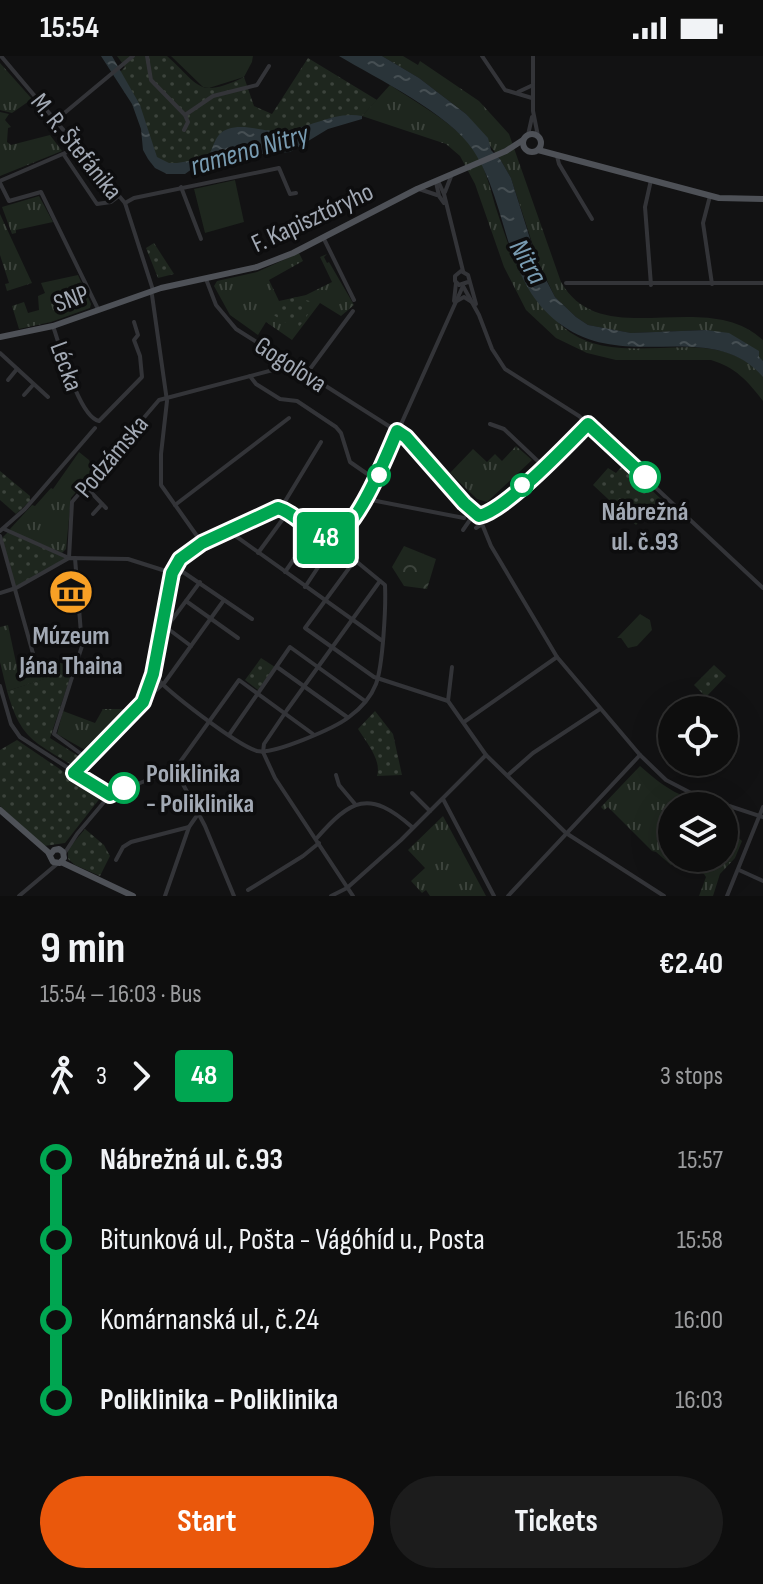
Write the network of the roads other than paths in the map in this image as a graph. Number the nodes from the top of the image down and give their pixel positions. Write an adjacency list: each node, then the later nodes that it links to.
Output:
1 (1, 56): 12 (street, M. R. Štefánika)
2 (133, 56): 12 (street)
3 (147, 56): 11 (street)
4 (482, 56): 8 (street)
5 (533, 56): 7 (street)
6 (269, 66): 11 (street)
7 (533, 85): 8 (street); 9 (street)
8 (518, 92): 9 (street)
9 (533, 99): 10 (street)
10 (533, 111): 14 (street); 15 (street)
11 (185, 115): 13 (street)
12 (56, 120): 16 (street, M. R. Štefánika)
13 (184, 130)
14 (526, 137): 15 (main road); 17 (main road); 18 (main road)
15 (539, 142): 17 (main road); 19 (main road)
16 (79, 147): 20 (street); 29 (street, M. R. Štefánika)
17 (525, 149): 18 (main road)
18 (506, 151): 21 (main road, F. Kapisztóryho)
19 (558, 154): 23 (main road); 33 (street)
20 (64, 155): 24 (street); 29 (street)
21 (453, 172): 22 (main road, F. Kapisztóryho); 28 (street)
22 (436, 180): 26 (main road, F. Kapisztóryho); 28 (street)
23 (651, 180): 30 (main road); 45 (street)
24 (0, 182): 50 (street)
25 (181, 187): 27 (street); 32 (street); 35 (street)
26 (417, 189): 28 (street); 34 (main road, F. Kapisztóryho)
27 (296, 193)
28 (442, 195): 36 (street)
29 (119, 196): 32 (street, M. R. Štefánika)
30 (710, 196): 31 (main road); 44 (street)
31 (763, 199)
32 (125, 203): 46 (street, M. R. Štefánika)
33 (592, 219)
34 (323, 237): 39 (main road, F. Kapisztóryho); 47 (street)
35 (201, 239)
36 (458, 254): 37 (street); 38 (street)
37 (463, 271): 38 (street); 43 (street)
38 (456, 274): 40 (street)
39 (206, 278): 46 (main road, F. Kapisztóryho); 57 (street, Gogoľova)
40 (456, 283): 43 (street); 49 (street)
41 (566, 283): 45 (street)
42 (763, 283): 44 (street)
43 (465, 284): 48 (street); 49 (street); 52 (street)
44 (712, 284): 45 (street)
45 (651, 285)
46 (153, 292): 50 (main road, SNP); 65 (street, M. R. Štefánika)
47 (354, 300)
48 (473, 302): 49 (street); 52 (street)
49 (453, 303): 67 (street)
50 (98, 309): 54 (main road, SNP)
51 (353, 311): 59 (street)
52 (479, 315): 69 (street)
53 (134, 322): 54 (street, Lécka)
54 (53, 326): 55 (main road, SNP)
55 (0, 337)
56 (0, 353): 58 (street)
57 (292, 365): 59 (street, Gogoľova); 60 (street, Podzámska)
58 (17, 369): 61 (street); 62 (street)
59 (307, 374): 70 (street, Gogoľova)
60 (250, 376): 65 (street, Podzámska); 77 (street)
61 (8, 380)
62 (34, 384): 63 (street); 64 (street)
63 (24, 395)
64 (48, 397)
65 (167, 397): 78 (street, Podzámska); 81 (street, M. R. Štefánika)
66 (289, 418): 81 (street)
67 (402, 421): 70 (street); 72 (street); 73 (street)
68 (490, 424): 76 (street)
69 (588, 424): 76 (street); 108 (street)
70 (388, 426): 72 (street, Gogoľova); 75 (street)
71 (95, 428): 92 (street)
72 (397, 431): 73 (street, Gogoľova); 75 (street)
73 (406, 437): 75 (street); 80 (street)
74 (321, 442): 82 (street)
75 (392, 444): 77 (street)
76 (543, 466): 85 (street)
77 (376, 480): 79 (street)
78 (84, 485): 84 (street); 100 (street, Podzámska)
79 (366, 499): 87 (street); 94 (street)
80 (464, 503): 86 (street); 88 (street)
81 (175, 505): 97 (street, M. R. Štefánika)
82 (281, 508): 83 (street); 93 (street)
83 (288, 512): 91 (street); 99 (street)
84 (93, 514)
85 (489, 514): 86 (street); 89 (street)
86 (478, 516): 88 (street); 89 (street)
87 (464, 518)
88 (470, 520): 90 (street); 90 (street)
89 (482, 522): 90 (street); 96 (street)
90 (475, 528): 96 (street)
91 (314, 530): 95 (street); 102 (street)
92 (1, 532): 100 (street); 107 (street)
93 (230, 532): 97 (street); 99 (street)
94 (343, 533): 95 (street); 98 (street); 101 (street)
95 (324, 537): 98 (street)
96 (487, 539): 122 (street)
97 (202, 543): 103 (street)
98 (335, 545): 101 (street); 106 (street)
99 (258, 553): 102 (street)
100 (72, 558): 103 (street); 107 (street); 145 (street, Podzámska)
101 (353, 558): 104 (street); 112 (street)
102 (285, 572): 106 (street)
103 (172, 573): 105 (street); 116 (street)
104 (380, 581): 115 (street); 118 (street)
105 (200, 582): 110 (street); 111 (street)
106 (305, 587): 112 (street)
107 (16, 588): 109 (street); 121 (street)
108 (763, 588)
109 (0, 593)
110 (224, 600): 113 (street); 114 (street)
111 (186, 601): 113 (street); 116 (street)
112 (325, 601): 115 (street); 120 (street)
113 (211, 619): 117 (street); 119 (street)
114 (252, 619)
115 (352, 620): 118 (street); 120 (street)
116 (164, 626): 119 (street); 126 (street)
117 (238, 638)
118 (381, 640): 127 (street)
119 (191, 646): 129 (street)
120 (333, 648): 124 (street); 127 (street)
121 (34, 657)
122 (557, 657): 135 (street); 139 (street)
123 (277, 667): 124 (street); 130 (street); 131 (street)
124 (319, 667): 130 (street); 132 (street)
125 (452, 667): 133 (street)
126 (153, 674): 129 (street); 134 (street)
127 (377, 679): 132 (street); 133 (street)
128 (0, 686): 147 (street)
129 (162, 686): 134 (street); 138 (street)
130 (304, 687): 136 (street); 137 (street)
131 (257, 695): 136 (street); 138 (street); 141 (street)
132 (365, 701): 137 (street)
133 (448, 701): 139 (street)
134 (143, 702): 145 (street)
135 (600, 709): 144 (street); 149 (street)
136 (285, 714): 140 (street); 142 (street)
137 (347, 718): 140 (street)
138 (210, 720): 141 (street); 146 (street)
139 (464, 722): 143 (street)
140 (313, 734): 142 (street)
141 (229, 735): 142 (street)
142 (263, 752): 162 (street)
143 (486, 755): 149 (street); 152 (street)
144 (640, 755): 158 (street); 161 (street)
145 (88, 759): 147 (street)
146 (175, 769): 151 (street); 157 (street)
147 (74, 773): 151 (street)
148 (336, 775): 153 (street)
149 (508, 776): 161 (street)
150 (412, 793): 156 (street)
151 (110, 795): 163 (street)
152 (442, 798): 156 (street); 175 (street)
153 (355, 804): 160 (street); 162 (street)
154 (763, 807): 158 (street)
155 (0, 810): 163 (main road)
156 (430, 811): 160 (street)
157 (198, 814): 159 (street); 172 (street)
158 (761, 817): 165 (street)
159 (189, 827): 164 (street); 171 (street)
160 (412, 828): 167 (street)
161 (566, 833): 176 (street); 177 (street)
162 (317, 841): 167 (street); 168 (street)
163 (58, 856): 169 (street); 170 (main road)
164 (116, 860)
165 (739, 870): 166 (street); 178 (street)
166 (763, 881)
167 (347, 888): 173 (street); 174 (street)
168 (248, 890)
169 (19, 896)
170 (133, 896)
171 (165, 896)
172 (234, 896)
173 (331, 896)
174 (353, 896)
175 (494, 896)
176 (508, 896)
177 (664, 896)
178 (727, 896)

